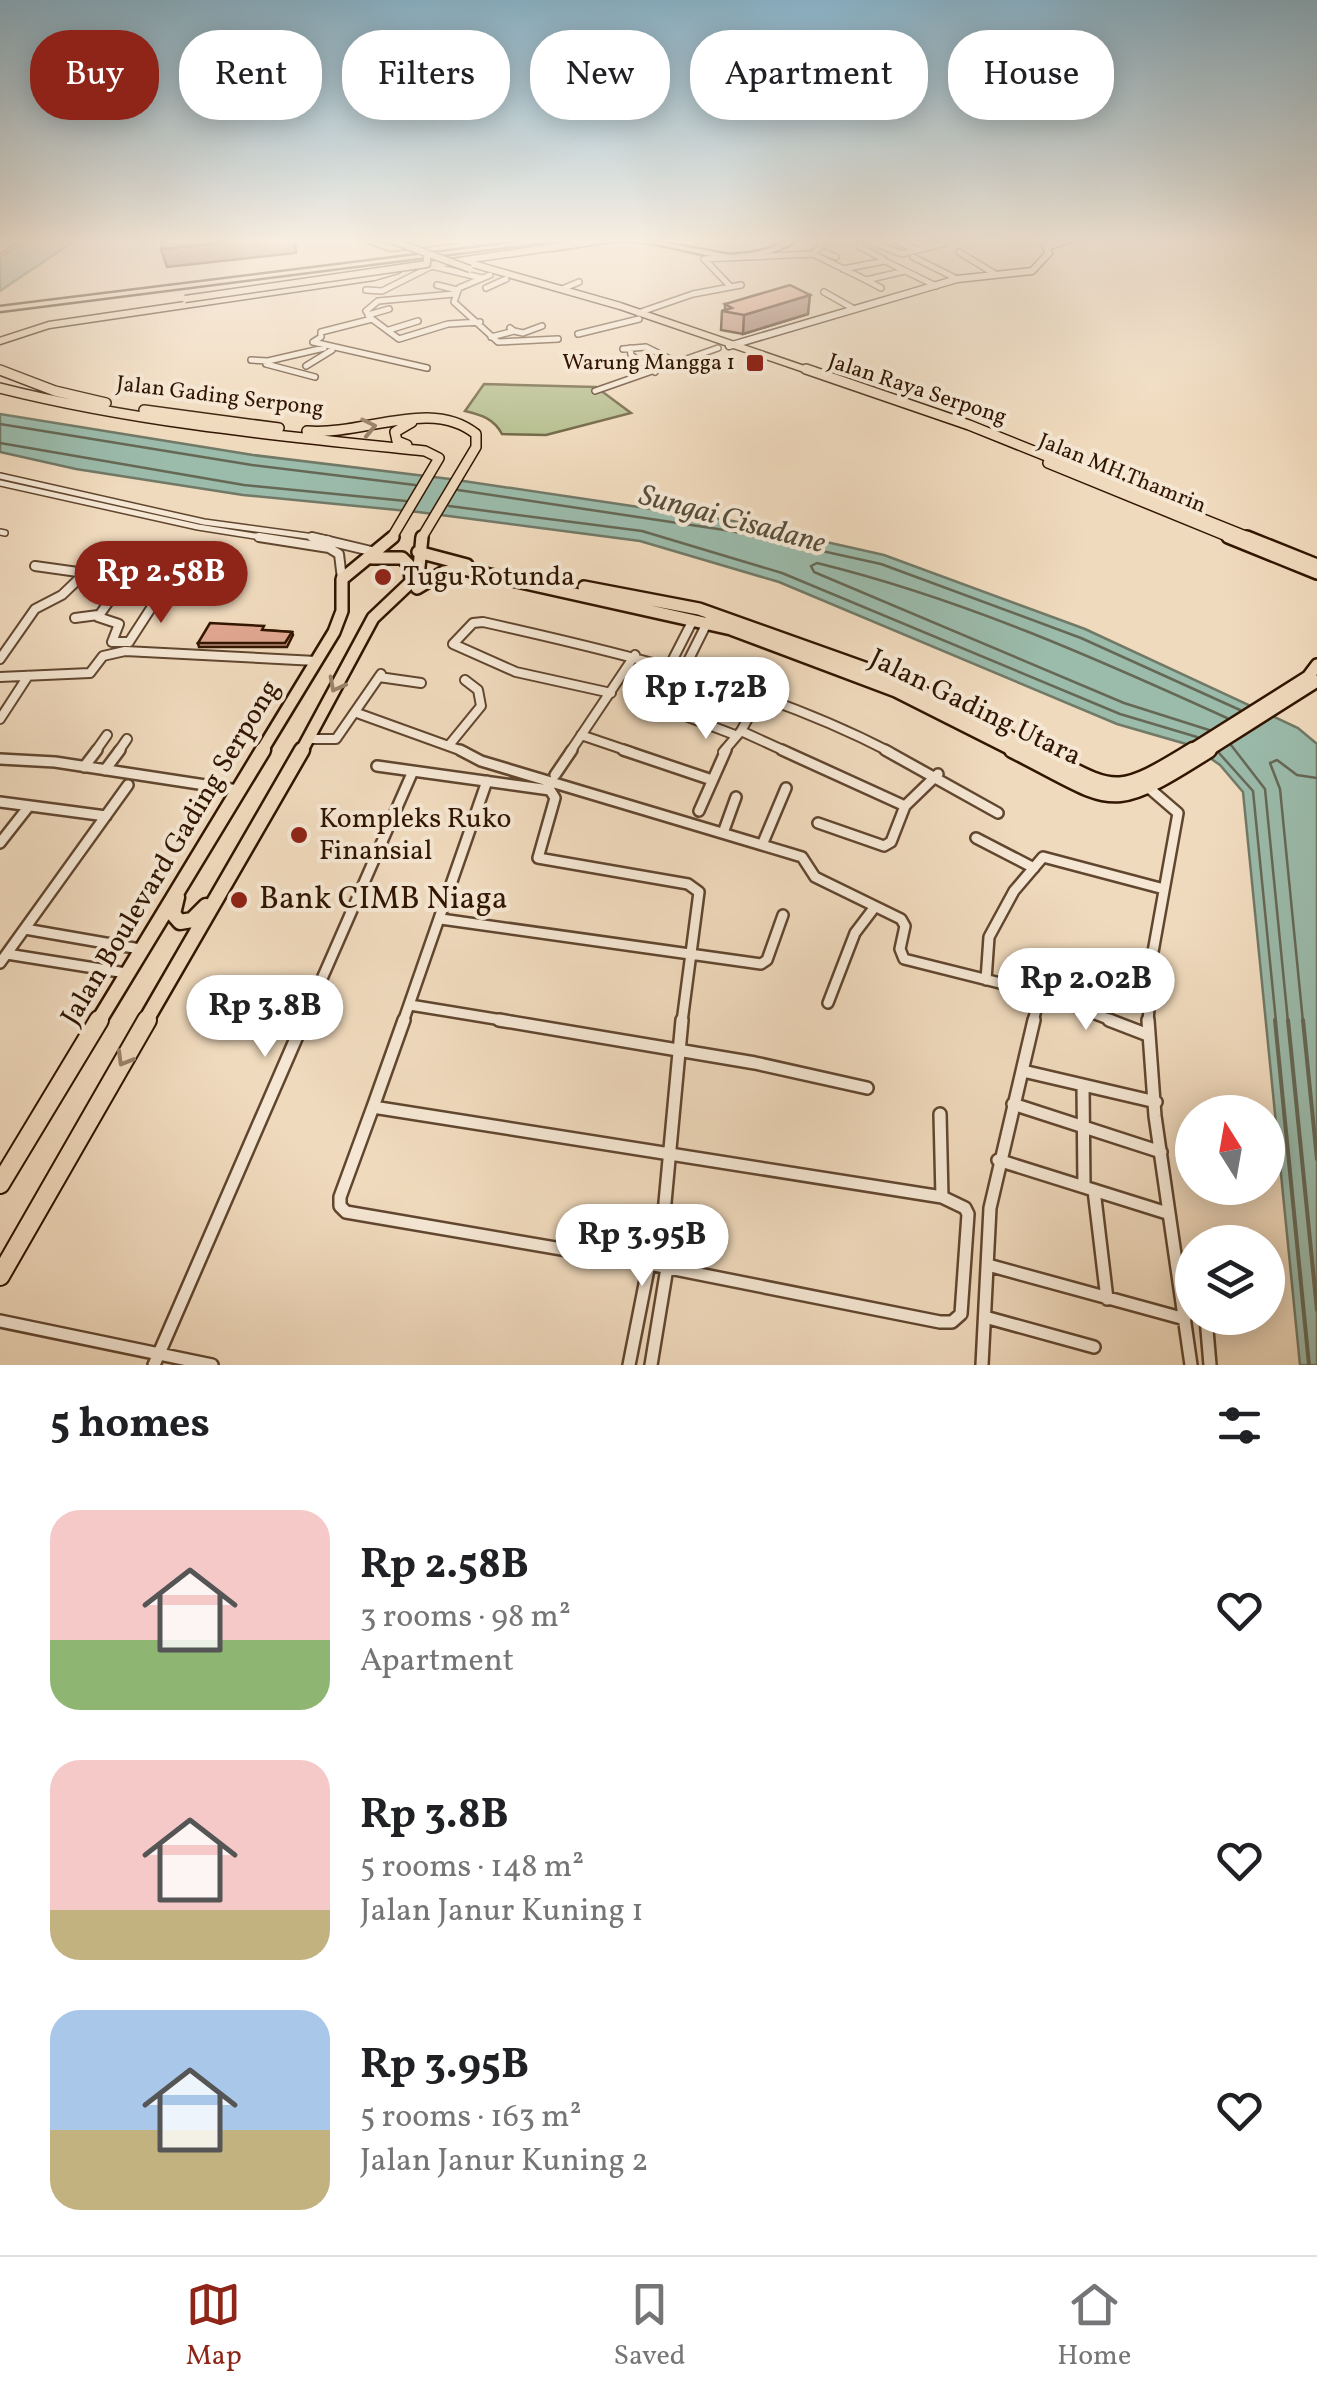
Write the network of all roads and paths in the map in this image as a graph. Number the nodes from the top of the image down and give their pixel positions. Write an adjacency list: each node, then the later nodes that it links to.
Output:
1 (26, 303): 11 (highway)
2 (149, 303): 20 (main road)
3 (202, 303): 24 (main road)
4 (376, 303): 15 (street)
5 (455, 303): 17 (street)
6 (590, 303): 14 (main road, Jalan MH.Thamrin)
7 (601, 303): 14 (main road)
8 (677, 303): 14 (street)
9 (843, 303): 13 (street)
10 (876, 303): 13 (main road)
11 (0, 306)
12 (389, 309): 15 (street)
13 (854, 309): 25 (main road)
14 (638, 316): 21 (street); 25 (main road, Jalan MH.Thamrin)
15 (370, 317): 19 (street); 26 (street)
16 (418, 321): 19 (street)
17 (480, 322): 19 (street); 22 (street)
18 (542, 326): 22 (street)
19 (389, 330)
20 (0, 333)
21 (578, 334)
22 (494, 339): 23 (street)
23 (558, 339)
24 (0, 341)
25 (723, 347): 28 (street); 36 (main road, Jalan MH.Thamrin)
26 (330, 348): 29 (street); 30 (street); 31 (street)
27 (251, 360): 29 (street)
28 (678, 363): 33 (street); 33 (street)
29 (266, 364): 35 (street)
30 (306, 366)
31 (427, 368)
32 (0, 370): 34 (main road, Jalan Gading Serpong)
33 (655, 372): 39 (street)
34 (13, 374): 37 (main road); 38 (main road, Jalan Gading Serpong)
35 (315, 377)
36 (810, 377): 49 (main road, Jalan Raya Serpong); 53 (main road, Jalan MH.Thamrin)
37 (0, 387): 40 (main road, Jalan Gading Serpong)
38 (55, 391): 40 (main road); 41 (main road, Jalan Gading Serpong, one-way to 41)
39 (595, 391)
40 (19, 394): 42 (main road, Jalan Gading Serpong)
41 (448, 420): 42 (main road); 47 (main road)
42 (426, 451): 46 (main road)
43 (0, 480): 44 (street); 45 (street)
44 (339, 542): 45 (street); 46 (street)
45 (328, 548): 54 (street)
46 (376, 552): 48 (main road)
47 (418, 554): 57 (main road); 60 (main road, Jalan Gading Utara)
48 (357, 564): 54 (main road); 58 (main road)
49 (1317, 565)
50 (35, 566): 52 (street)
51 (158, 569): 52 (street)
52 (85, 574): 64 (street)
53 (1317, 574)
54 (342, 578): 65 (main road, Jalan Boulevard Gading Serpong)
55 (166, 585): 62 (street)
56 (88, 587): 59 (street)
57 (417, 588): 58 (main road, Jalan Boulevard Gading Serpong); 60 (main road, Jalan Gading Utara)
58 (388, 604): 83 (main road, Jalan Boulevard Gading Serpong, one-way to 83)
59 (98, 615): 61 (street); 62 (street)
60 (703, 616): 66 (street); 68 (street); 94 (main road, Jalan Gading Utara)
61 (75, 618)
62 (127, 646): 65 (street); 69 (street)
63 (635, 655): 66 (street); 74 (street); 74 (street)
64 (0, 659)
65 (316, 661): 97 (main road, Jalan Boulevard Gading Serpong)
66 (670, 665): 68 (street)
67 (1317, 665): 73 (main road, Jalan Gading Utara)
68 (684, 669): 75 (street)
69 (28, 676): 70 (street); 78 (street)
70 (0, 677)
71 (465, 680): 84 (street)
72 (421, 683): 77 (street)
73 (1306, 684): 94 (main road, Jalan Gading Utara)
74 (611, 693): 81 (street)
75 (761, 695): 79 (street); 90 (street)
76 (667, 709): 79 (street)
77 (357, 713): 83 (street); 84 (street)
78 (0, 719)
79 (738, 733): 92 (street); 101 (street)
80 (107, 734): 86 (street)
81 (581, 736): 91 (street); 92 (street)
82 (127, 738): 88 (street)
83 (308, 739): 113 (main road, Jalan Boulevard Gading Serpong)
84 (450, 744): 106 (street)
85 (0, 759): 86 (street)
86 (84, 766): 88 (street)
87 (377, 766): 89 (street)
88 (105, 770): 97 (street)
89 (413, 771): 93 (street); 156 (street)
90 (938, 774): 101 (street); 103 (street)
91 (555, 775)
92 (709, 779): 102 (street)
93 (487, 781): 116 (street); 119 (street)
94 (1151, 782): 112 (street)
95 (128, 785): 104 (street)
96 (786, 788): 109 (street)
97 (239, 790): 111 (main road, Jalan Boulevard Gading Serpong)
98 (736, 796): 106 (street)
99 (0, 802): 100 (street)
100 (29, 806): 104 (street); 108 (street)
101 (905, 806): 105 (street)
102 (699, 811)
103 (998, 813)
104 (106, 816): 117 (street)
105 (818, 823)
106 (723, 833): 109 (street)
107 (976, 838): 110 (street)
108 (0, 843)
109 (762, 845): 114 (street)
110 (1034, 868): 112 (street); 122 (street)
111 (179, 887): 113 (main road); 118 (main road, Jalan Boulevard Gading Serpong)
112 (1164, 889): 126 (street)
113 (220, 892): 148 (main road, Jalan Boulevard Gading Serpong, one-way to 148)
114 (874, 908): 122 (street); 124 (street)
115 (784, 916): 119 (street)
116 (441, 919): 119 (street); 125 (street)
117 (25, 929): 118 (street); 120 (street)
118 (140, 949): 121 (main road, Jalan Boulevard Gading Serpong)
119 (692, 954): 127 (street)
120 (4, 958): 121 (street)
121 (126, 973): 139 (main road, Jalan Boulevard Gading Serpong)
122 (986, 980): 123 (street)
123 (1040, 992): 126 (street); 128 (street)
124 (828, 1003)
125 (410, 1005): 127 (street); 133 (street)
126 (1148, 1035): 131 (street)
127 (678, 1050): 130 (street); 137 (street)
128 (1023, 1071): 129 (street); 132 (street)
129 (1082, 1086): 131 (street); 135 (street)
130 (867, 1088)
131 (1156, 1102): 136 (street)
132 (1013, 1104): 135 (street); 138 (street)
133 (372, 1107): 137 (street); 145 (street)
134 (940, 1114): 141 (street)
135 (1083, 1128): 136 (street); 140 (street)
136 (1161, 1152): 142 (street)
137 (671, 1156): 141 (street); 143 (street)
138 (998, 1160): 140 (street); 146 (street)
139 (0, 1184)
140 (1089, 1189): 142 (street); 149 (street)
141 (942, 1197): 147 (street)
142 (1167, 1213): 144 (street)
143 (663, 1224): 145 (street); 147 (street)
144 (1175, 1260)
145 (649, 1264): 147 (street); 158 (street)
146 (988, 1265): 149 (street); 151 (street)
147 (667, 1268): 159 (street)
148 (0, 1276)
149 (1107, 1299): 150 (street)
150 (1175, 1316)
151 (986, 1318): 155 (street); 160 (street)
152 (0, 1320): 156 (street)
153 (1187, 1335): 161 (street)
154 (1207, 1335): 162 (street)
155 (1094, 1346)
156 (156, 1360): 157 (street)
157 (212, 1365)
158 (629, 1365)
159 (651, 1365)
160 (982, 1365)
161 (1191, 1365)
162 (1210, 1365)

